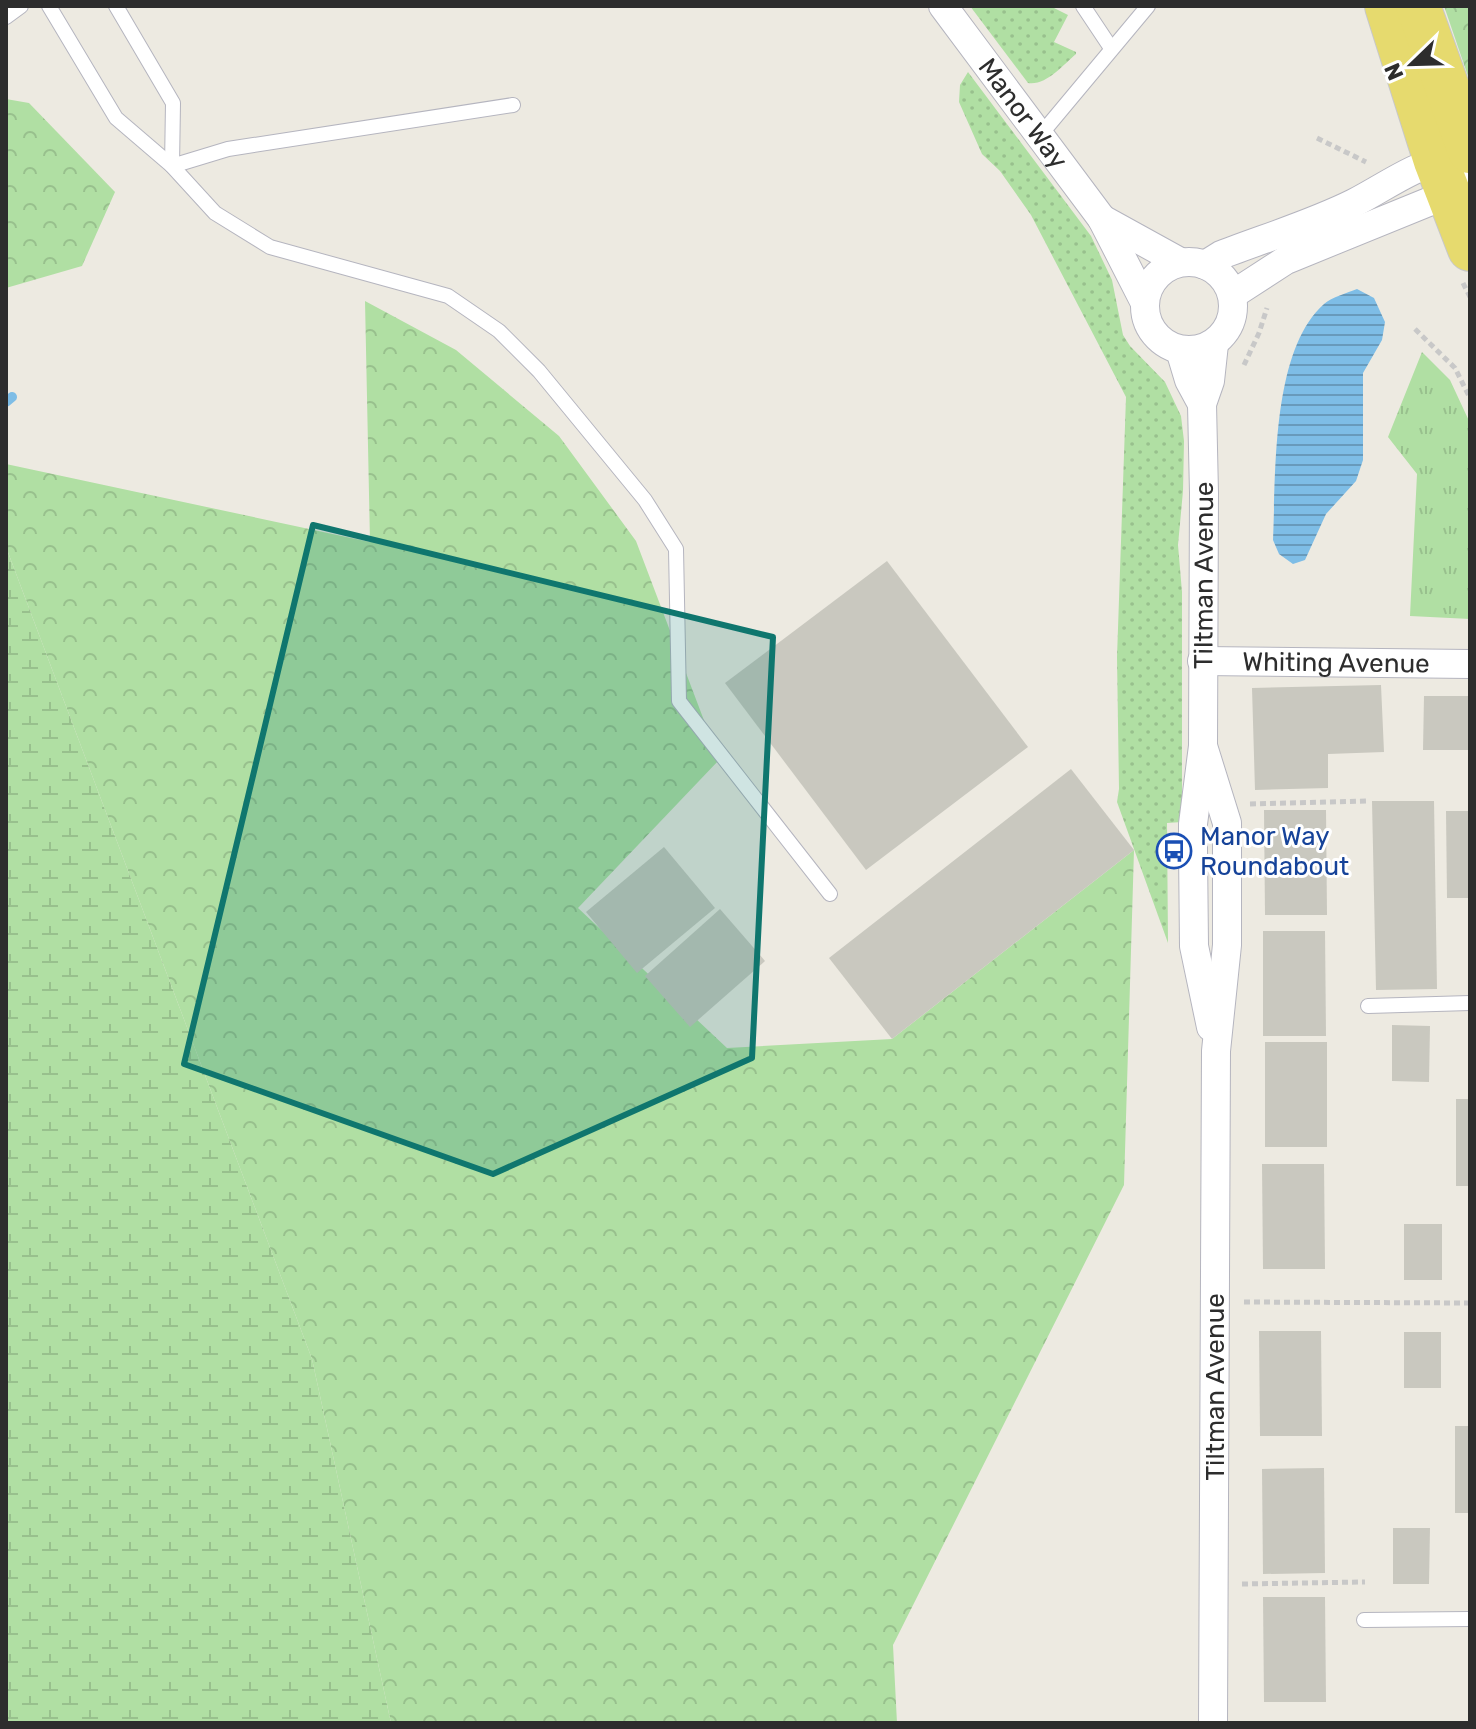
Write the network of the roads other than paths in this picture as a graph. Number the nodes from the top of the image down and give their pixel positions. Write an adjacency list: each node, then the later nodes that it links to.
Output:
1 (21, 6): 8 (lane)
2 (49, 6): 14 (lane)
3 (116, 6): 14 (lane)
4 (943, 6): 12 (street, Manor Way)
5 (1083, 6): 10 (lane)
6 (1148, 6): 10 (lane)
7 (1387, 6): 13 (main road)
8 (6, 17)
9 (1424, 23): 13 (main road)
10 (1111, 48): 12 (lane)
11 (513, 105): 14 (lane)
12 (1039, 133): 15 (street, Manor Way)
13 (1455, 165): 16 (main road); 17 (street); 18 (street)
14 (172, 166): 25 (lane)
15 (1102, 219): 17 (street, Manor Way); 19 (street, Manor Way)
16 (1470, 249)
17 (1193, 264): 18 (street); 19 (street)
18 (1232, 295): 20 (street)
19 (1144, 301): 21 (street)
20 (1214, 344): 21 (street); 22 (street, Tiltman Avenue)
21 (1180, 350): 22 (street, Tiltman Avenue)
22 (1202, 404): 23 (street, Tiltman Avenue)
23 (1202, 661): 24 (street, Whiting Avenue); 30 (street, Tiltman Avenue)
24 (1470, 664)
25 (830, 894)
26 (1470, 1003): 27 (lane)
27 (1368, 1006)
28 (1470, 1619): 29 (lane)
29 (1364, 1620)
30 (1213, 1723)

